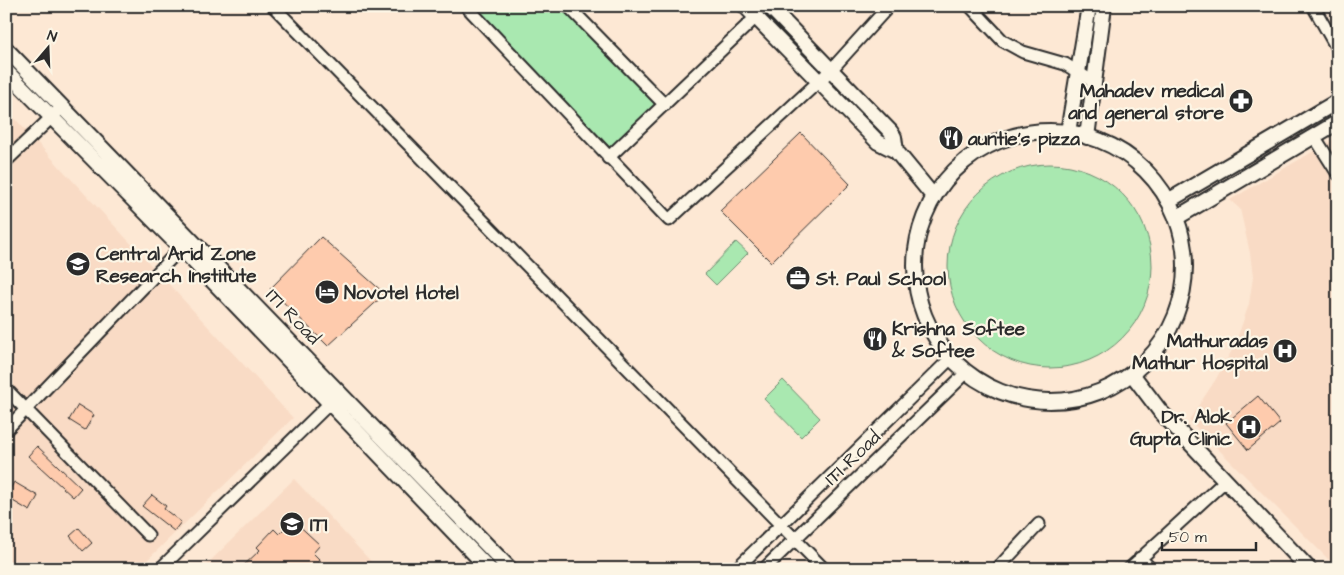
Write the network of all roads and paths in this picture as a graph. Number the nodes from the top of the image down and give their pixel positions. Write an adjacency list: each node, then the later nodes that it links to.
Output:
1 (273, 6): 44 (street)
2 (466, 6): 28 (street)
3 (568, 6): 20 (street)
4 (745, 6): 11 (street)
5 (769, 6): 14 (street)
6 (889, 6): 14 (street)
7 (970, 6): 16 (street)
8 (1089, 6): 16 (street)
9 (1104, 6): 18 (street)
10 (1313, 6): 13 (street)
11 (756, 17): 17 (street); 20 (street)
12 (6, 49): 21 (street, ITI Road)
13 (1338, 50)
14 (830, 70): 17 (street); 27 (street)
15 (6, 72): 22 (street, ITI Road)
16 (1078, 72): 18 (street); 24 (street)
17 (817, 82): 27 (street); 28 (street)
18 (1095, 83): 26 (street)
19 (1338, 102): 32 (street)
20 (665, 105): 28 (street)
21 (62, 106): 22 (street); 50 (street, ITI Road)
22 (51, 117): 29 (street); 34 (street, ITI Road)
23 (1338, 122): 25 (street)
24 (1068, 132): 26 (street); 31 (street)
25 (1314, 136): 30 (street); 33 (street)
26 (1087, 137): 32 (street)
27 (896, 151): 31 (street)
28 (608, 158)
29 (6, 161)
30 (1338, 174)
31 (933, 196): 35 (street)
32 (1168, 201): 33 (street)
33 (1176, 218): 37 (street)
34 (181, 248): 39 (street, ITI Road); 40 (street)
35 (950, 359): 36 (street); 44 (street, ITI Road)
36 (966, 373): 37 (street); 46 (street, ITI Road)
37 (1132, 374): 42 (street)
38 (6, 389): 40 (street)
39 (330, 403): 48 (street); 49 (street, ITI Road)
40 (26, 409): 41 (street); 45 (street)
41 (6, 430)
42 (1225, 481): 47 (street); 57 (street)
43 (1039, 524): 54 (street)
44 (781, 525): 46 (street); 51 (street, ITI Road)
45 (148, 535)
46 (795, 538): 52 (street, ITI Road); 53 (street)
47 (1140, 558): 55 (street); 56 (street)
48 (160, 569)
49 (489, 569)
50 (510, 569)
51 (736, 569)
52 (764, 569)
53 (824, 569)
54 (997, 569)
55 (1129, 569)
56 (1151, 569)
57 (1309, 569)

